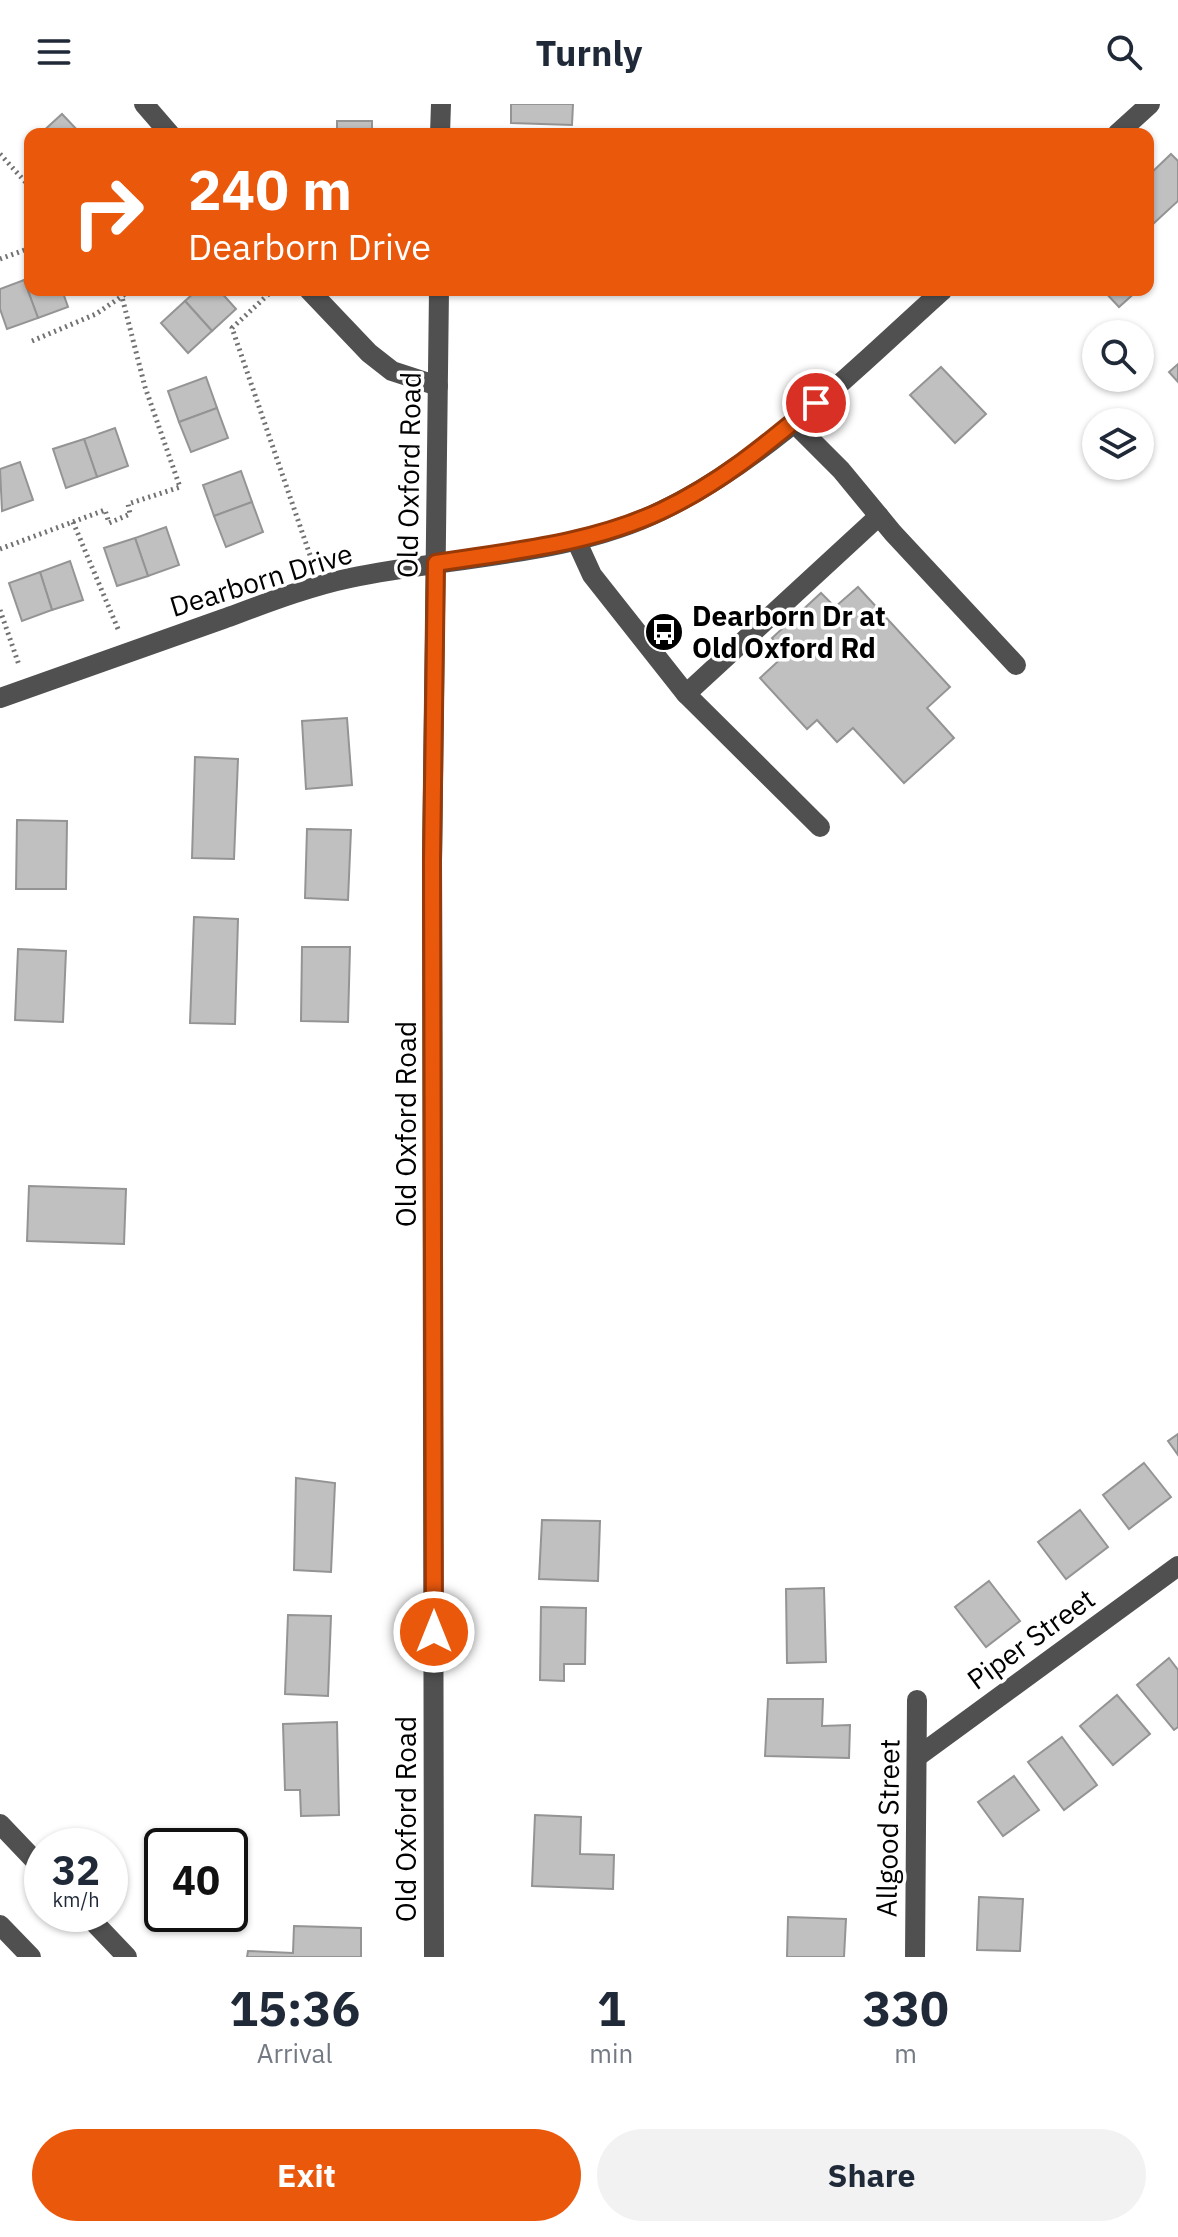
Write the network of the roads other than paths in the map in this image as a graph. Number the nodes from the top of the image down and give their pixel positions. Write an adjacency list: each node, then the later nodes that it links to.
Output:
1 (144, 104): 4 (street)
2 (441, 104): 5 (street)
3 (1150, 104): 6 (street)
4 (165, 128)
5 (440, 128)
6 (1124, 128)
7 (315, 296): 10 (street)
8 (439, 296): 10 (street, Old Oxford Road)
9 (936, 296): 11 (street, Dearborn Drive)
10 (438, 386): 14 (street, Old Oxford Road)
11 (793, 422): 12 (street); 13 (street, Dearborn Drive)
12 (879, 516): 15 (street); 16 (street)
13 (576, 540): 14 (street, Dearborn Drive); 16 (street)
14 (436, 563): 17 (street, Dearborn Drive); 28 (street, Old Oxford Road)
15 (1016, 665)
16 (686, 694): 18 (street)
17 (0, 698)
18 (820, 827)
19 (1178, 1566): 21 (street, Piper Street)
20 (917, 1700): 21 (street, Allgood Street)
21 (917, 1757): 29 (street, Allgood Street)
22 (0, 1824): 23 (street)
23 (24, 1849)
24 (0, 1925): 26 (street)
25 (103, 1932): 27 (street)
26 (31, 1957)
27 (127, 1957)
28 (434, 1957)
29 (915, 1957)

